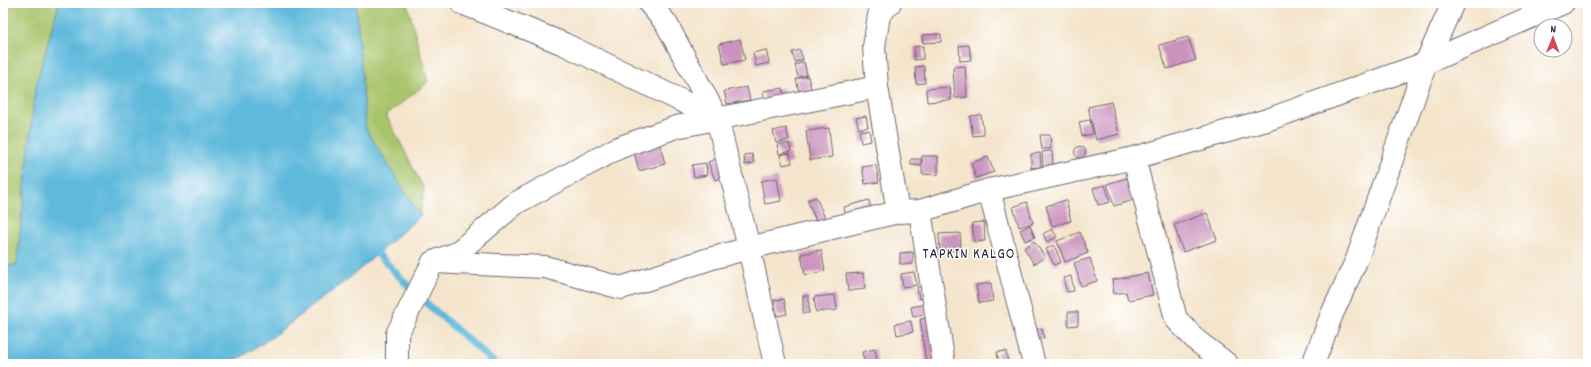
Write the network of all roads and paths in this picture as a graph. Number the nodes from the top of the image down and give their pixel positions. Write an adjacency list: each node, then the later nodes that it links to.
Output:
1 (462, 3): 8 (street)
2 (649, 3): 8 (street)
3 (890, 3): 7 (street)
4 (1453, 3): 6 (street)
5 (1563, 3): 6 (street)
6 (1426, 63): 9 (street); 20 (street)
7 (877, 87): 8 (street); 12 (street)
8 (717, 118): 13 (street); 14 (street)
9 (1134, 158): 10 (street); 19 (street)
10 (989, 190): 11 (street); 18 (street)
11 (920, 210): 12 (street); 17 (street)
12 (898, 212): 13 (street)
13 (749, 248): 14 (street); 16 (street)
14 (433, 262): 15 (street)
15 (397, 364)
16 (775, 364)
17 (944, 364)
18 (1034, 364)
19 (1227, 364)
20 (1313, 364)

